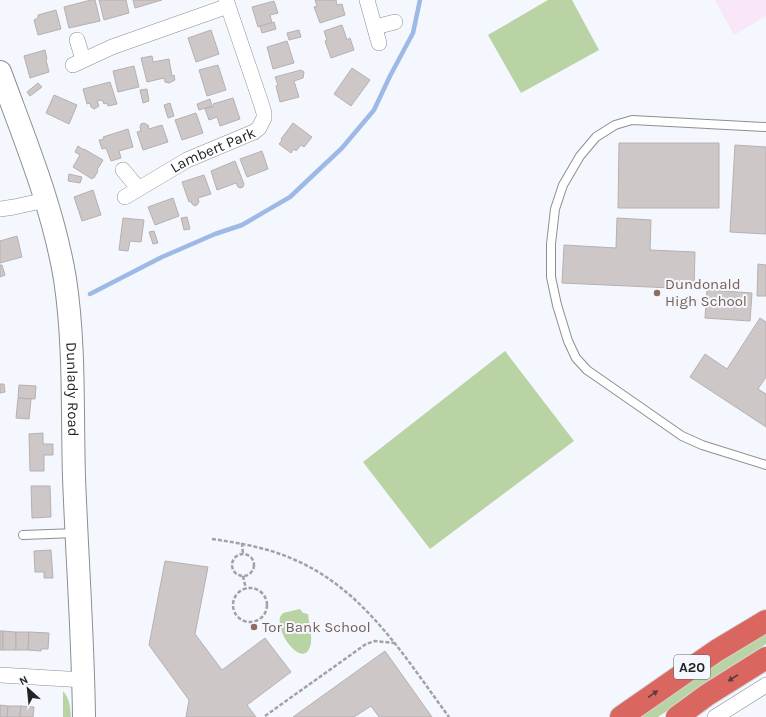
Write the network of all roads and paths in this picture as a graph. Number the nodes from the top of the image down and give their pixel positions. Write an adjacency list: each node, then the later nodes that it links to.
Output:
1 (367, 0): 4 (street)
2 (227, 3): 5 (street, Lambert Park); 10 (street, Lambert Park)
3 (395, 22): 4 (street)
4 (375, 27): 6 (street)
5 (77, 40)
6 (379, 43)
7 (0, 72): 12 (street, Dunlady Road)
8 (766, 127): 14 (lane)
9 (123, 170): 10 (street)
10 (138, 188): 11 (street, Lambert Park)
11 (125, 197)
12 (46, 200): 13 (street); 15 (street, Dunlady Road)
13 (0, 209)
14 (766, 465)
15 (77, 533): 16 (lane); 26 (street, Dunlady Road)
16 (23, 535)
17 (212, 539): 18 (path)
18 (242, 543): 19 (path); 23 (path)
19 (243, 554): 20 (path); 20 (path)
20 (243, 576): 21 (path)
21 (246, 589): 21 (path)
22 (766, 621): 31 (highway, A20, one-way to 22)
23 (395, 643): 28 (path); 30 (path)
24 (766, 658): 32 (highway, A20, one-way to 32)
25 (0, 675): 26 (street)
26 (84, 680): 29 (street, Dunlady Road)
27 (766, 685): 33 (street)
28 (265, 716)
29 (84, 717)
30 (449, 717)
31 (622, 717)
32 (677, 717)
33 (715, 717)

